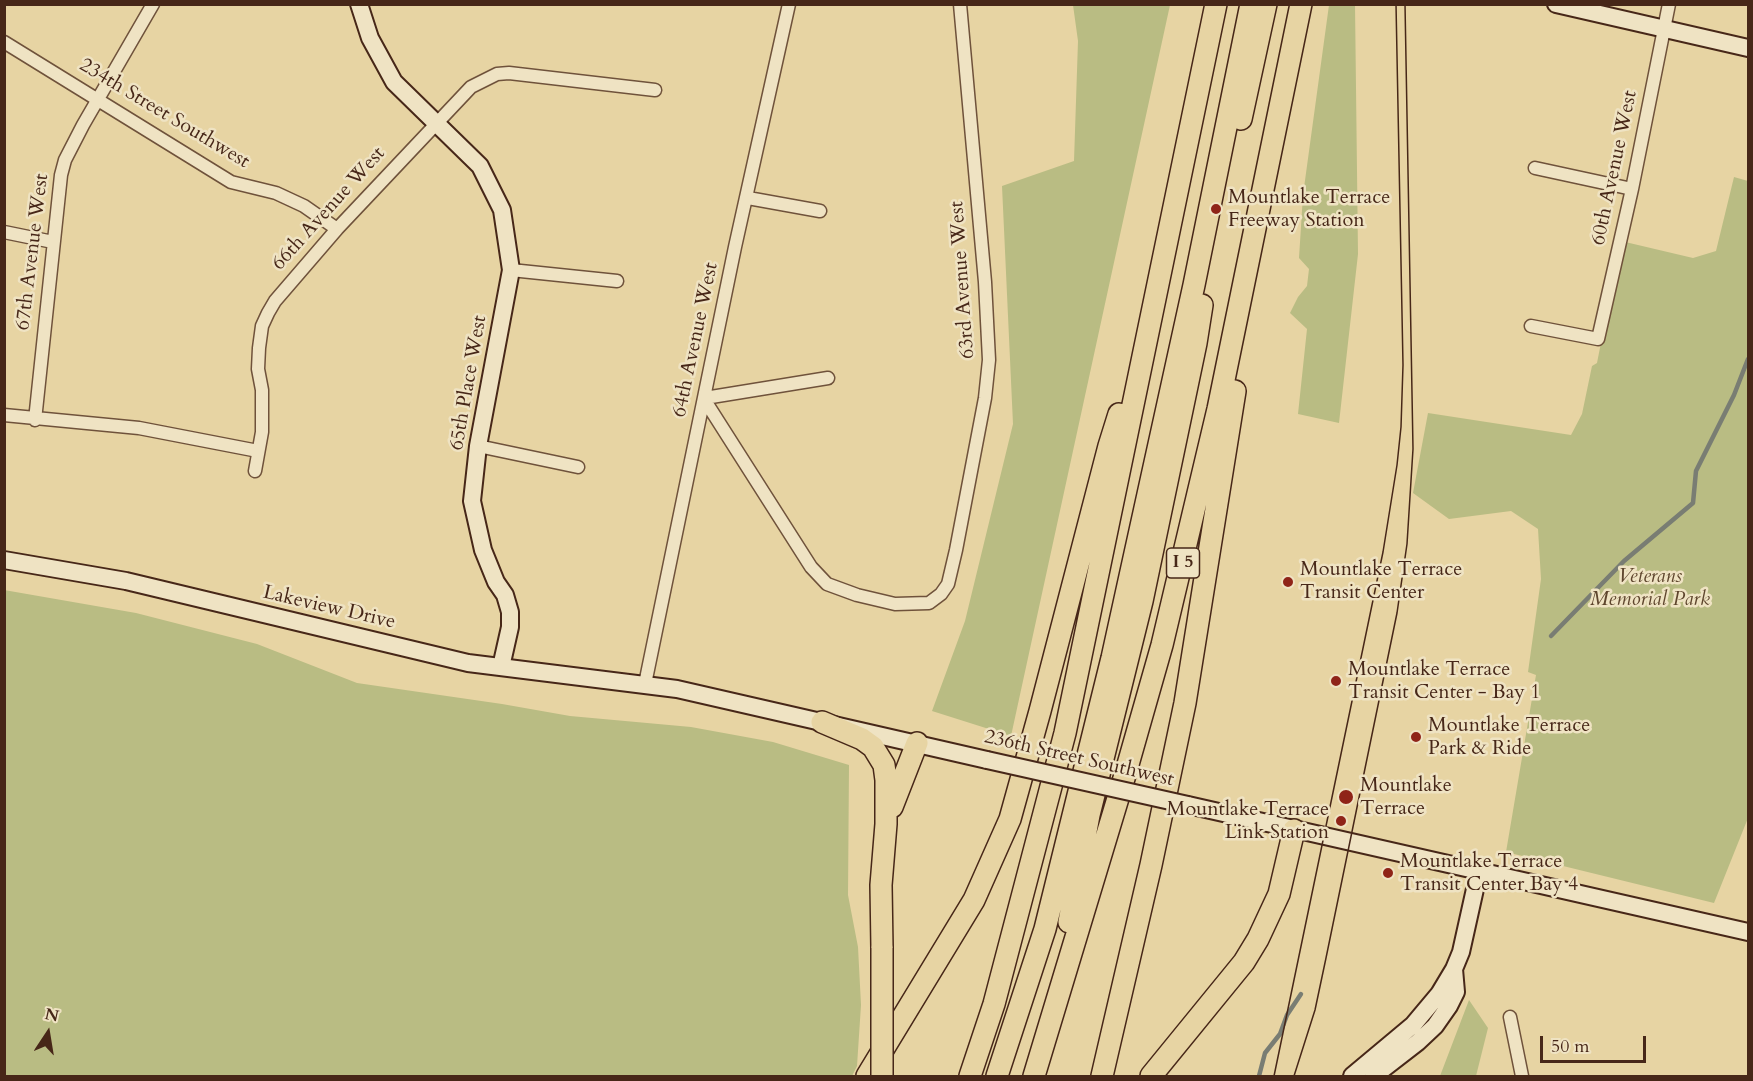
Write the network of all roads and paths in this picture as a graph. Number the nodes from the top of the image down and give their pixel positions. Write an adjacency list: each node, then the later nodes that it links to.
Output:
1 (153, 4): 16 (street, 67th Avenue West)
2 (359, 4): 17 (street)
3 (789, 4): 20 (street, 64th Avenue West)
4 (960, 4): 30 (street, 63rd Avenue West)
5 (1216, 4): 27 (highway)
6 (1251, 4): 53 (highway)
7 (1266, 4): 48 (highway)
8 (1301, 4): 15 (highway, I 5)
9 (1556, 4): 11 (street)
10 (1669, 4): 11 (street, 60th Avenue West)
11 (1664, 29): 13 (street); 19 (street, 60th Avenue West)
12 (4, 42): 16 (street, 234th Street Southwest)
13 (1749, 48)
14 (655, 90): 17 (street, 66th Avenue West)
15 (1283, 92): 48 (highway, I 5); 55 (highway)
16 (100, 99): 22 (street, 234th Street Southwest); 24 (street, 67th Avenue West)
17 (436, 124): 22 (street, 66th Avenue West); 25 (street, 65th Place West)
18 (1535, 168): 19 (street)
19 (1632, 189): 28 (street, 60th Avenue West)
20 (748, 198): 21 (street); 30 (street, 64th Avenue West)
21 (820, 211)
22 (337, 229): 34 (street, 66th Avenue West)
23 (4, 232): 24 (street)
24 (53, 242): 32 (street, 67th Avenue West)
25 (511, 270): 26 (street); 33 (street, 65th Place West)
26 (617, 280)
27 (1151, 317): 50 (highway); 52 (highway)
28 (1531, 326)
29 (828, 378): 30 (street)
30 (705, 399): 39 (street, 64th Avenue West)
31 (4, 416): 32 (street)
32 (35, 420): 34 (street)
33 (478, 446): 35 (street); 38 (street, 65th Place West)
34 (258, 451): 36 (street, 66th Avenue West)
35 (578, 467)
36 (255, 471)
37 (4, 560): 38 (street, Lakeview Drive)
38 (501, 667): 39 (street, Lakeview Drive)
39 (645, 684): 40 (street, 236th Street Southwest)
40 (822, 722): 41 (street, 236th Street Southwest); 42 (highway)
41 (916, 743): 42 (highway); 43 (street, 236th Street Southwest, bridge)
42 (886, 824): 51 (highway, bridge)
43 (1294, 830): 44 (street, 236th Street Southwest); 49 (highway)
44 (1479, 871): 45 (street, 236th Street Southwest); 46 (street)
45 (1749, 932)
46 (1454, 969): 56 (street); 57 (street)
47 (1510, 1017): 58 (street)
48 (1051, 1026): 54 (highway, I 5)
49 (1154, 1073)
50 (867, 1077)
51 (882, 1077)
52 (970, 1077)
53 (997, 1077)
54 (1035, 1077)
55 (1102, 1077)
56 (1352, 1077)
57 (1374, 1077)
58 (1522, 1077)

